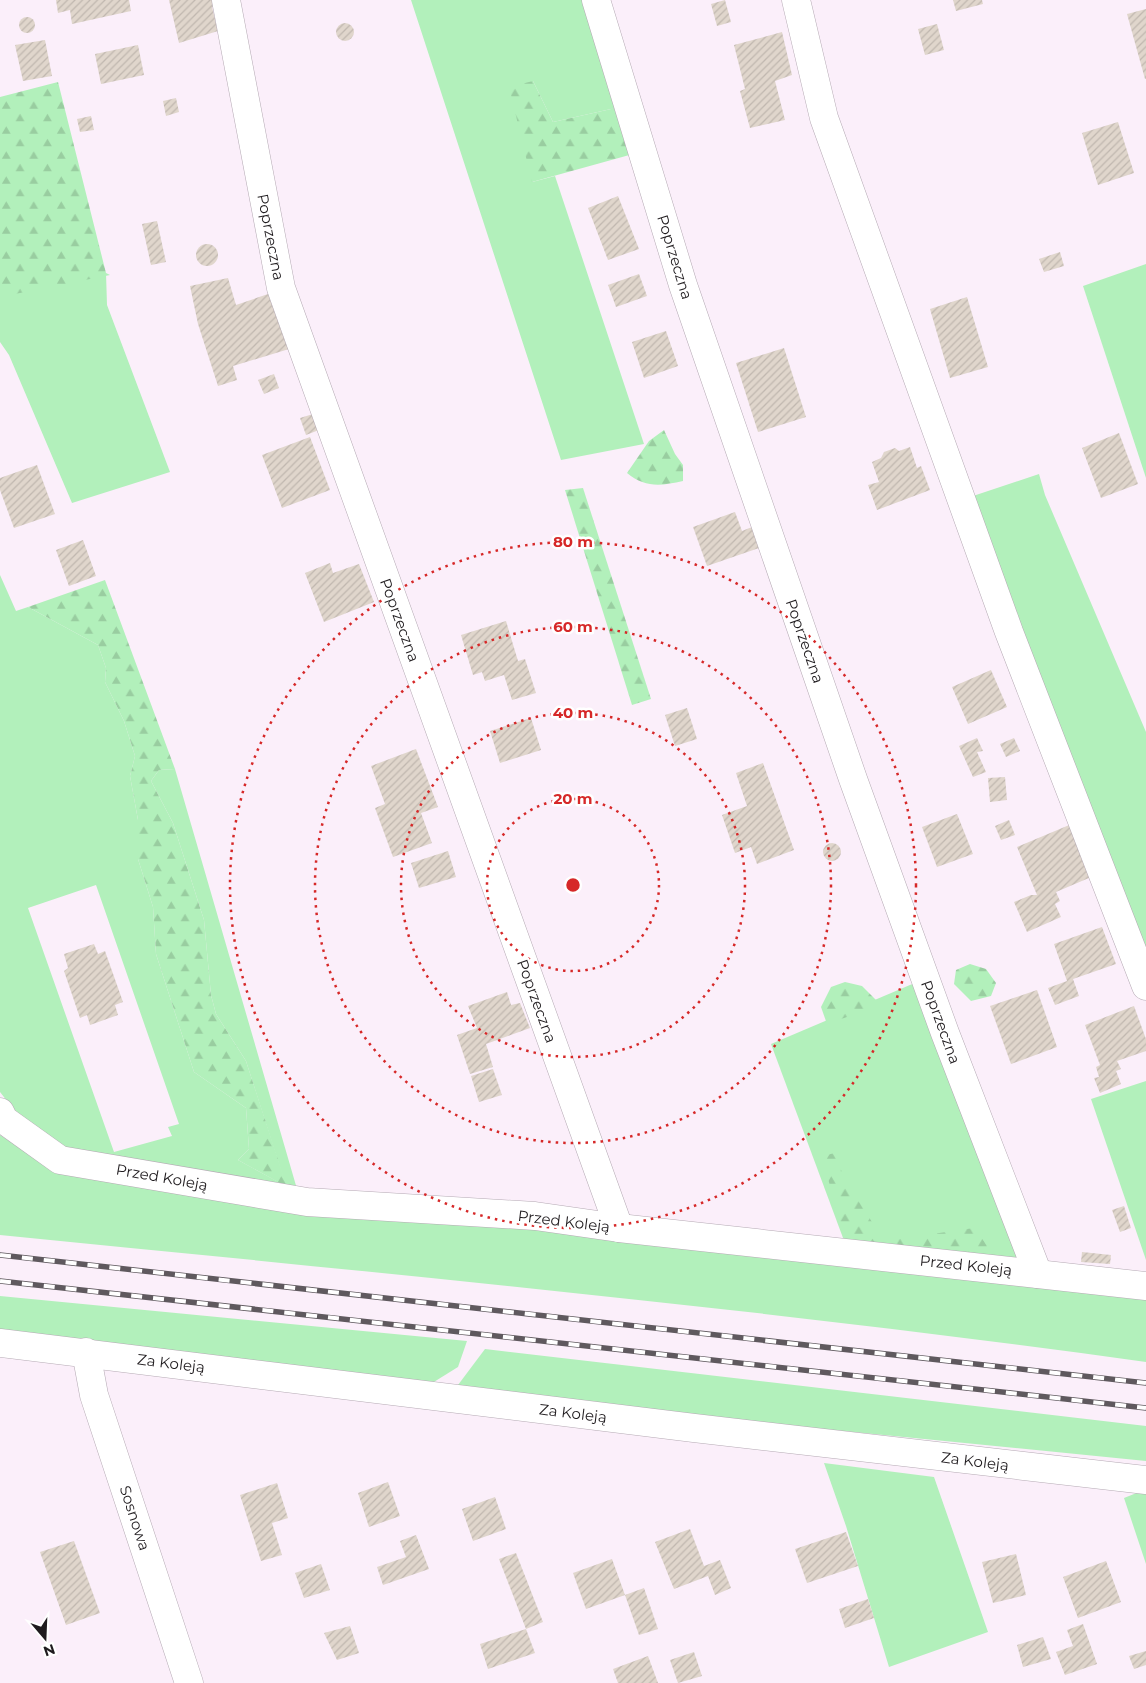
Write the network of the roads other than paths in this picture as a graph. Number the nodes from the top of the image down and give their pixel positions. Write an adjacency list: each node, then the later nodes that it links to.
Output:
1 (226, 0): 6 (street, Poprzeczna)
2 (596, 0): 7 (street, Poprzeczna)
3 (796, 0): 4 (street)
4 (1146, 986)
5 (0, 1112): 6 (street, Przed Koleją)
6 (619, 1228): 7 (street, Przed Koleją)
7 (1038, 1274): 8 (street, Przed Koleją)
8 (1146, 1286)
9 (0, 1343): 10 (street, Za Koleją)
10 (86, 1352): 11 (street, Za Koleją); 12 (street, Sosnowa)
11 (1146, 1480)
12 (189, 1683)

